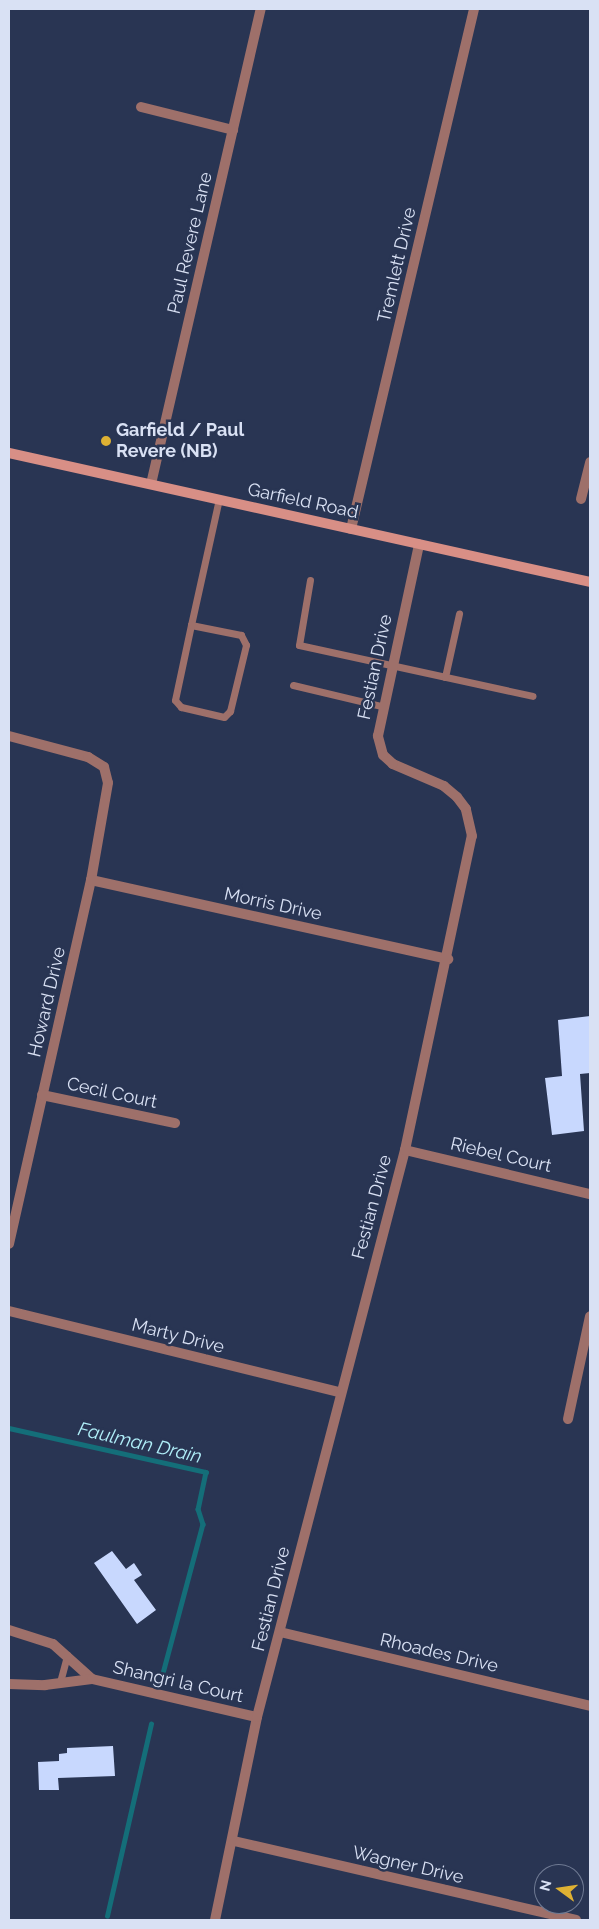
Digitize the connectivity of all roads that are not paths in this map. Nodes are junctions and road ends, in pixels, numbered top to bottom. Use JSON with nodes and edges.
{"nodes":[{"id":1,"x":261,"y":9,"type":"edge"},
{"id":2,"x":474,"y":9,"type":"edge"},
{"id":3,"x":141,"y":107,"type":"dead end"},
{"id":4,"x":233,"y":130,"type":"junction"},
{"id":5,"x":9,"y":453,"type":"edge"},
{"id":6,"x":590,"y":462,"type":"edge"},
{"id":7,"x":151,"y":484,"type":"junction"},
{"id":8,"x":219,"y":499,"type":"junction"},
{"id":9,"x":581,"y":499,"type":"dead end"},
{"id":10,"x":351,"y":529,"type":"junction"},
{"id":11,"x":419,"y":544,"type":"junction"},
{"id":12,"x":310,"y":580,"type":"dead end"},
{"id":13,"x":590,"y":582,"type":"edge"},
{"id":14,"x":459,"y":614,"type":"dead end"},
{"id":15,"x":191,"y":625,"type":"junction"},
{"id":16,"x":390,"y":666,"type":"junction"},
{"id":17,"x":445,"y":677,"type":"junction"},
{"id":18,"x":292,"y":685,"type":"dead end"},
{"id":19,"x":532,"y":696,"type":"dead end"},
{"id":20,"x":381,"y":706,"type":"junction"},
{"id":21,"x":9,"y":736,"type":"edge"},
{"id":22,"x":90,"y":880,"type":"junction"},
{"id":23,"x":448,"y":959,"type":"junction"},
{"id":24,"x":42,"y":1096,"type":"junction"},
{"id":25,"x":175,"y":1123,"type":"dead end"},
{"id":26,"x":405,"y":1150,"type":"junction"},
{"id":27,"x":590,"y":1194,"type":"edge"},
{"id":28,"x":9,"y":1244,"type":"edge"},
{"id":29,"x":9,"y":1311,"type":"edge"},
{"id":30,"x":590,"y":1316,"type":"edge"},
{"id":31,"x":339,"y":1392,"type":"junction"},
{"id":32,"x":568,"y":1419,"type":"dead end"},
{"id":33,"x":9,"y":1630,"type":"edge"},
{"id":34,"x":280,"y":1632,"type":"junction"},
{"id":35,"x":67,"y":1655,"type":"junction"},
{"id":36,"x":92,"y":1680,"type":"junction"},
{"id":37,"x":60,"y":1682,"type":"junction"},
{"id":38,"x":9,"y":1684,"type":"edge"},
{"id":39,"x":590,"y":1706,"type":"edge"},
{"id":40,"x":257,"y":1717,"type":"junction"},
{"id":41,"x":234,"y":1841,"type":"junction"},
{"id":42,"x":215,"y":1920,"type":"edge"},
{"id":43,"x":576,"y":1920,"type":"edge"}],
"edges":[{"from":1,"to":4,"type":"street","name":"Paul Revere Lane"},
{"from":2,"to":10,"type":"street","name":"Tremlett Drive"},
{"from":3,"to":4,"type":"street"},
{"from":4,"to":7,"type":"street","name":"Paul Revere Lane"},
{"from":5,"to":7,"type":"main road","name":"Garfield Road"},
{"from":6,"to":9,"type":"street"},
{"from":7,"to":8,"type":"main road","name":"Garfield Road"},
{"from":8,"to":10,"type":"main road","name":"Garfield Road"},
{"from":8,"to":15,"type":"lane"},
{"from":10,"to":11,"type":"main road","name":"Garfield Road"},
{"from":11,"to":13,"type":"main road","name":"Garfield Road"},
{"from":11,"to":16,"type":"street","name":"Festian Drive"},
{"from":12,"to":16,"type":"lane"},
{"from":14,"to":17,"type":"lane"},
{"from":15,"to":15,"type":"lane"},
{"from":16,"to":17,"type":"lane"},
{"from":16,"to":20,"type":"street","name":"Festian Drive"},
{"from":17,"to":19,"type":"lane"},
{"from":18,"to":20,"type":"lane"},
{"from":20,"to":23,"type":"street","name":"Festian Drive"},
{"from":21,"to":22,"type":"street","name":"Howard Drive"},
{"from":22,"to":23,"type":"street","name":"Morris Drive"},
{"from":22,"to":24,"type":"street","name":"Howard Drive"},
{"from":23,"to":26,"type":"street","name":"Festian Drive"},
{"from":24,"to":25,"type":"street","name":"Cecil Court"},
{"from":24,"to":28,"type":"street","name":"Howard Drive"},
{"from":26,"to":27,"type":"street","name":"Riebel Court"},
{"from":26,"to":31,"type":"street","name":"Festian Drive"},
{"from":29,"to":31,"type":"street","name":"Marty Drive"},
{"from":30,"to":32,"type":"street"},
{"from":31,"to":34,"type":"street","name":"Festian Drive"},
{"from":33,"to":35,"type":"street","name":"Shangri la Court"},
{"from":34,"to":39,"type":"street","name":"Rhoades Drive"},
{"from":34,"to":40,"type":"street","name":"Festian Drive"},
{"from":35,"to":36,"type":"street","name":"Shangri la Court"},
{"from":35,"to":37,"type":"lane"},
{"from":36,"to":37,"type":"street","name":"Shangri la Court"},
{"from":36,"to":40,"type":"street","name":"Shangri la Court"},
{"from":37,"to":38,"type":"street","name":"Shangri la Court"},
{"from":40,"to":41,"type":"street","name":"Festian Drive"},
{"from":41,"to":42,"type":"street","name":"Festian Drive"},
{"from":41,"to":43,"type":"street","name":"Wagner Drive"}]}
